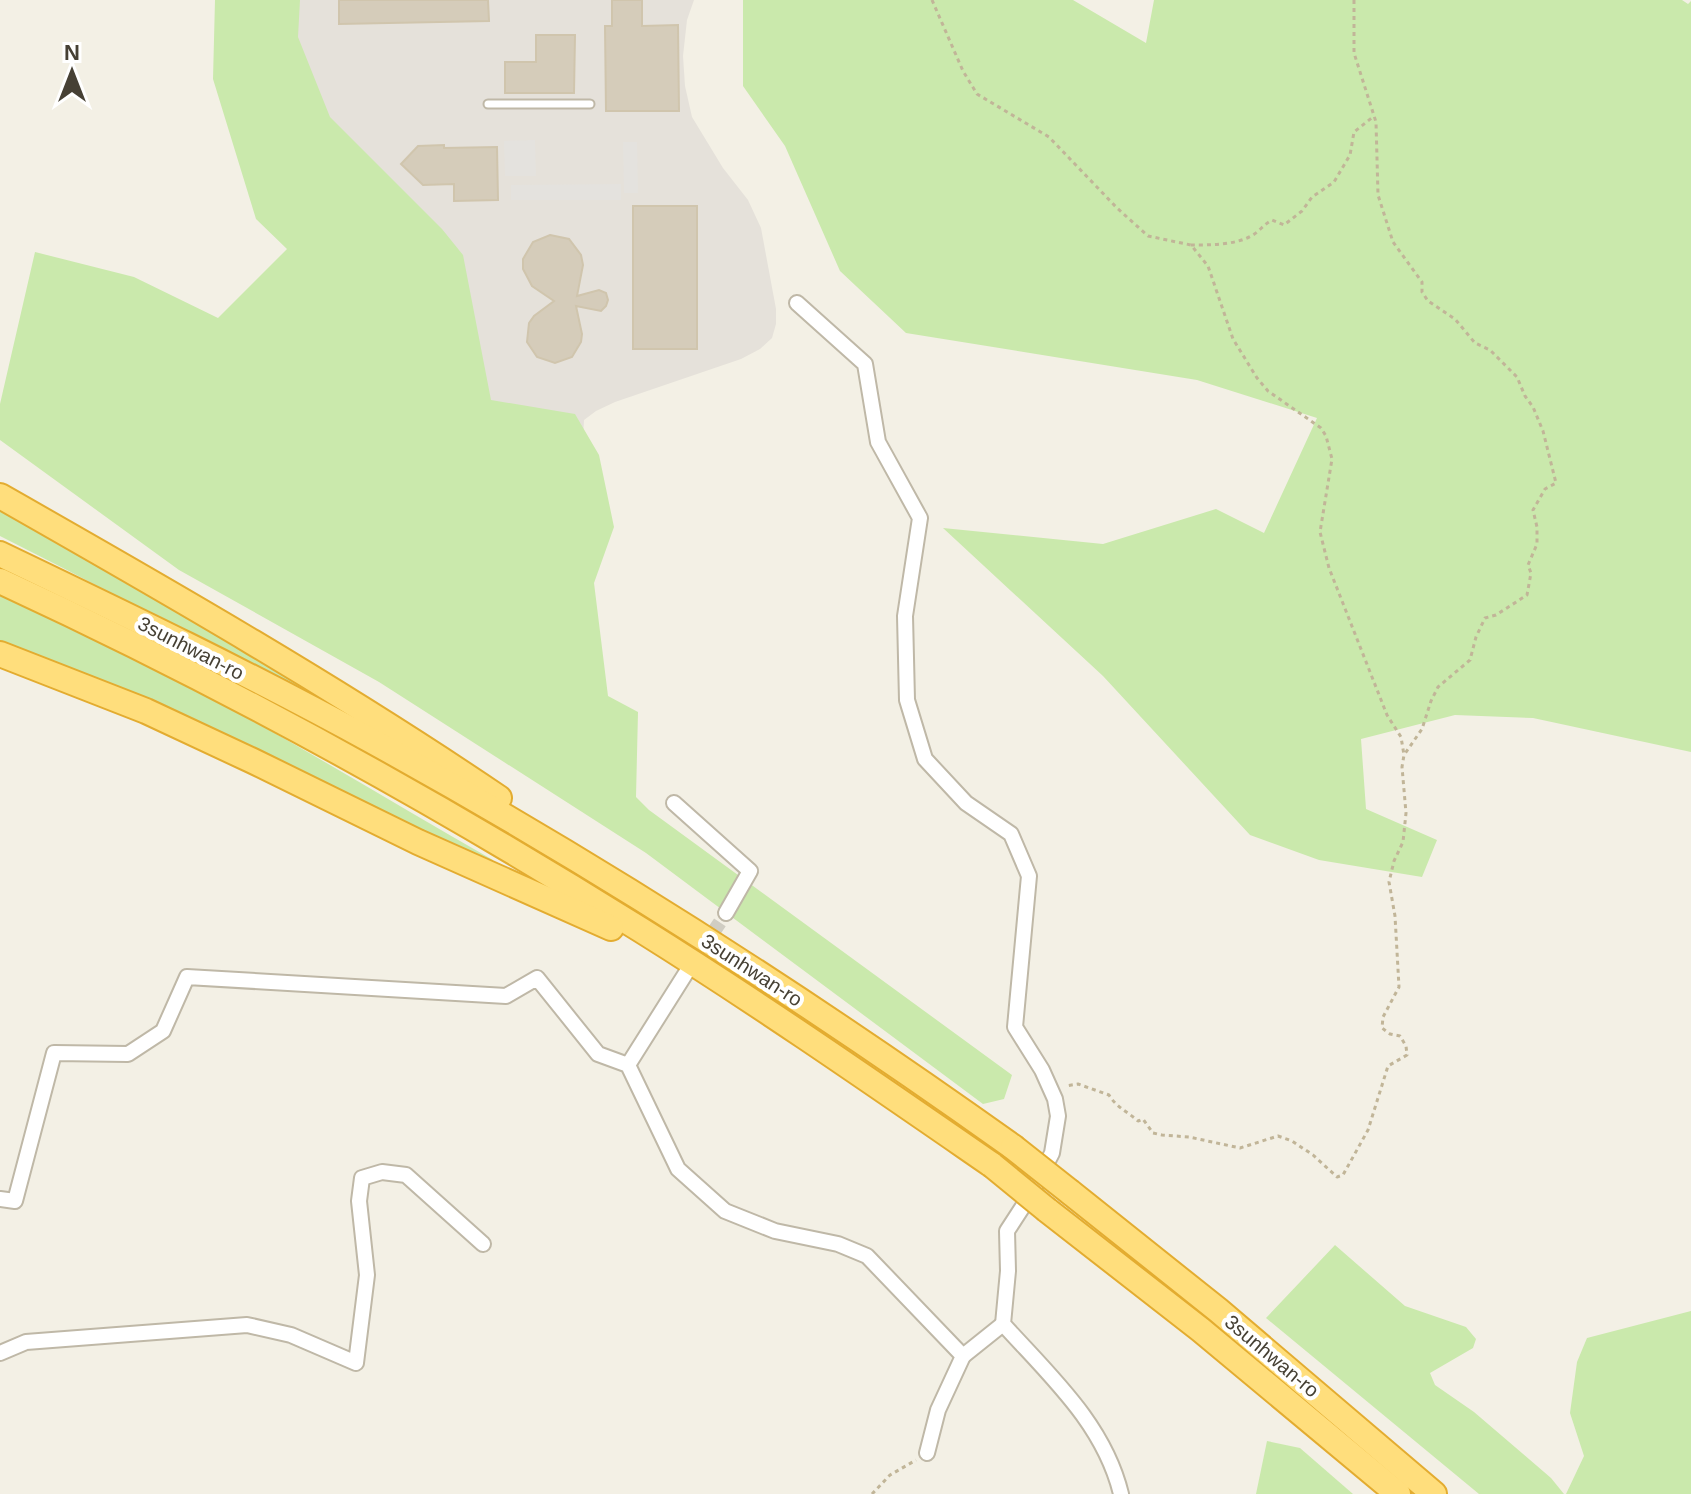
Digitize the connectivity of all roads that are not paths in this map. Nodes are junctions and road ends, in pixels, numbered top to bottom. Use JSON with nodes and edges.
{"nodes":[{"id":1,"x":488,"y":104,"type":"dead end"},
{"id":2,"x":590,"y":104,"type":"dead end"},
{"id":3,"x":797,"y":303,"type":"dead end"},
{"id":4,"x":0,"y":496,"type":"edge"},
{"id":5,"x":0,"y":554,"type":"edge"},
{"id":6,"x":0,"y":581,"type":"edge"},
{"id":7,"x":0,"y":654,"type":"edge"},
{"id":8,"x":674,"y":803,"type":"dead end"},
{"id":9,"x":726,"y":913,"type":"tunnel mouth"},
{"id":10,"x":694,"y":971,"type":"junction"},
{"id":11,"x":816,"y":1011,"type":"junction"},
{"id":12,"x":628,"y":1065,"type":"junction"},
{"id":13,"x":0,"y":1199,"type":"edge"},
{"id":14,"x":483,"y":1244,"type":"dead end"},
{"id":15,"x":1003,"y":1324,"type":"junction"},
{"id":16,"x":0,"y":1353,"type":"edge"},
{"id":17,"x":963,"y":1356,"type":"junction"},
{"id":18,"x":927,"y":1453,"type":"road end"},
{"id":19,"x":1121,"y":1494,"type":"edge"},
{"id":20,"x":1398,"y":1494,"type":"edge"},
{"id":21,"x":1434,"y":1494,"type":"edge"}],
"edges":[{"from":1,"to":2,"type":"lane"},
{"from":3,"to":15,"type":"street"},
{"from":4,"to":11,"type":"highway"},
{"from":5,"to":11,"type":"highway","name":"3sunhwan-ro"},
{"from":6,"to":10,"type":"highway","name":"3sunhwan-ro"},
{"from":7,"to":10,"type":"highway"},
{"from":8,"to":9,"type":"street"},
{"from":10,"to":12,"type":"street"},
{"from":10,"to":20,"type":"highway","name":"3sunhwan-ro","bridge":true},
{"from":11,"to":21,"type":"highway","name":"3sunhwan-ro","bridge":true},
{"from":12,"to":13,"type":"street"},
{"from":12,"to":17,"type":"street"},
{"from":14,"to":16,"type":"street"},
{"from":15,"to":17,"type":"street"},
{"from":15,"to":19,"type":"street"},
{"from":17,"to":18,"type":"street"}]}
